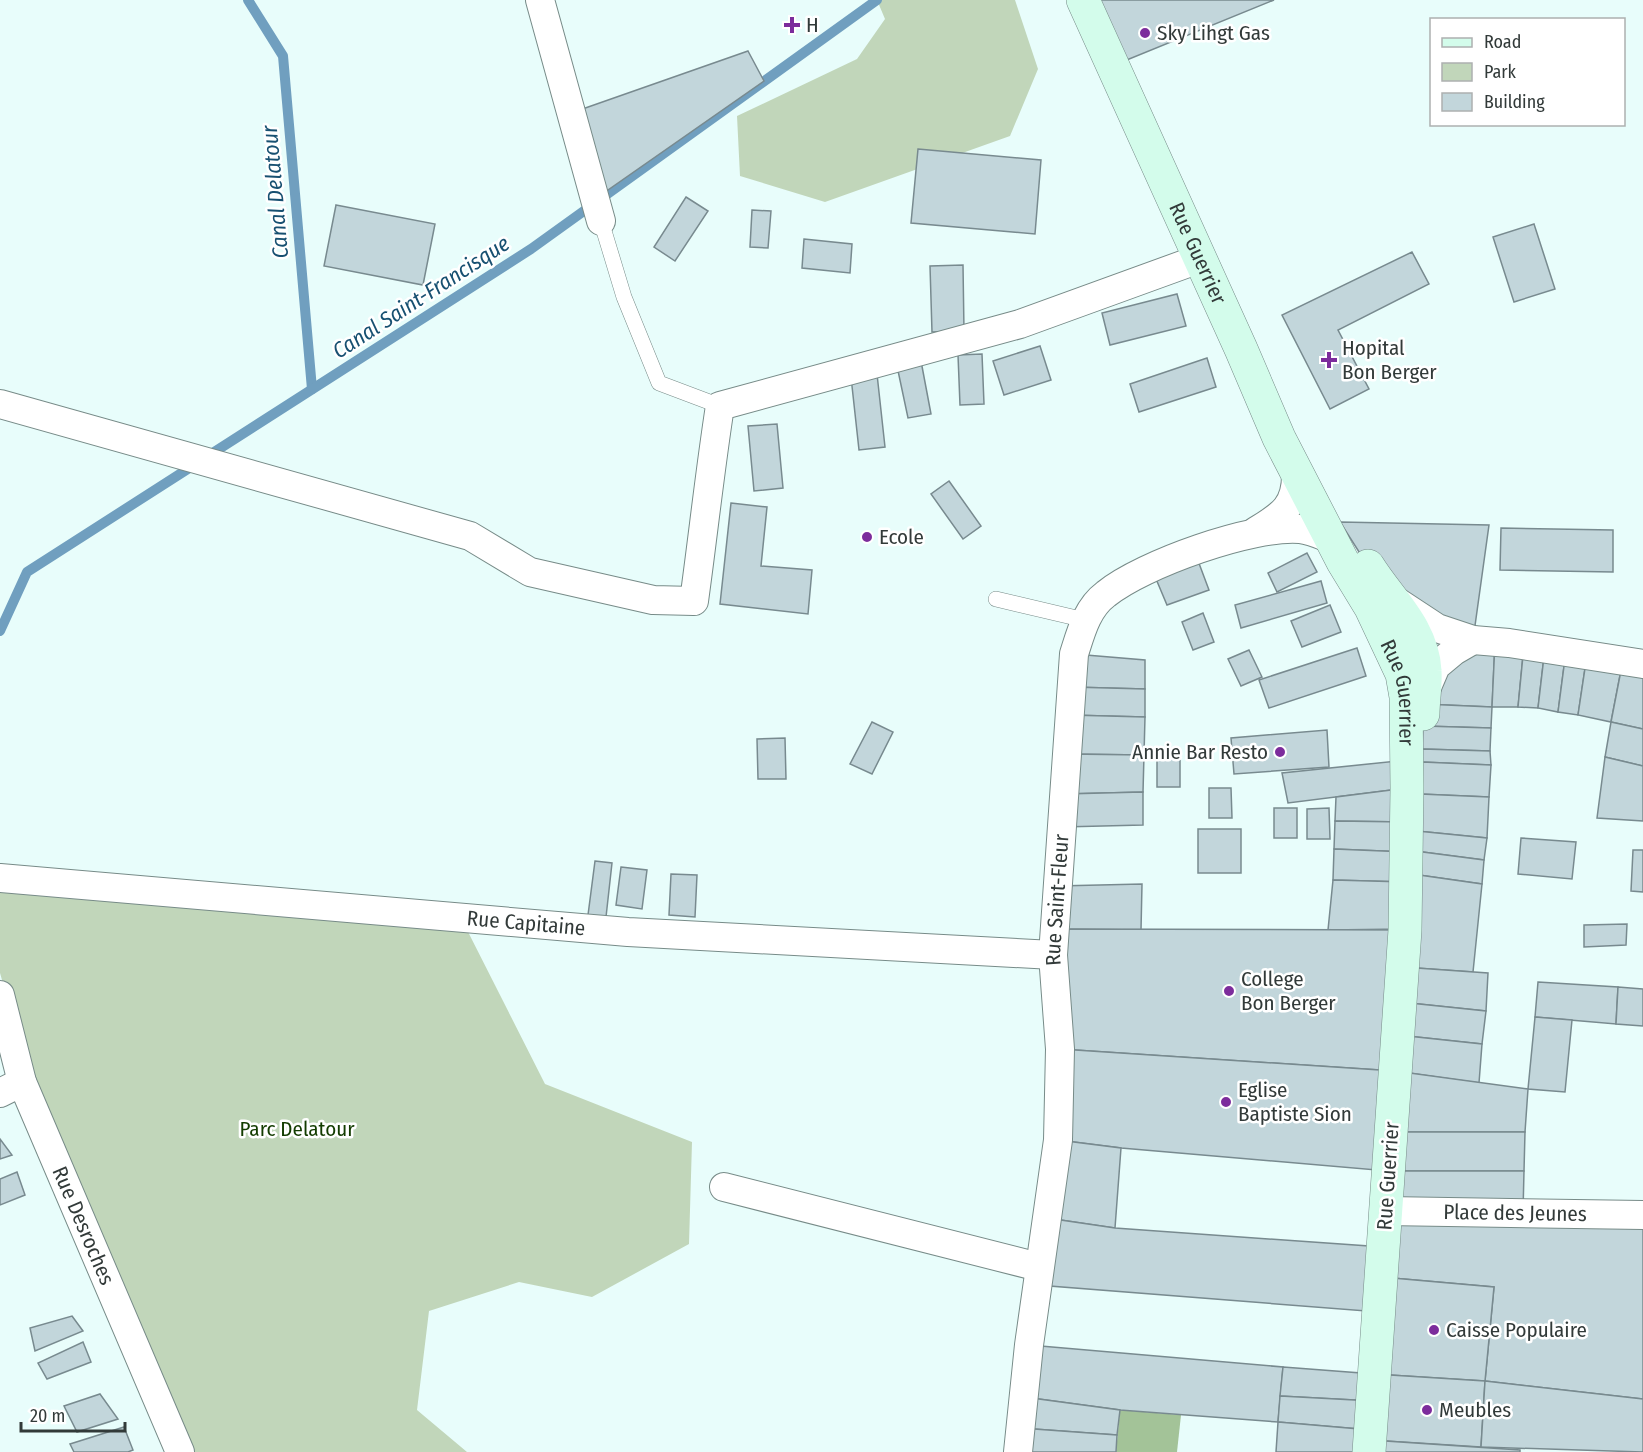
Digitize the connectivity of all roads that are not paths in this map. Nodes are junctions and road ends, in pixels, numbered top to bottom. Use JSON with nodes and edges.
{"nodes":[{"id":1,"x":540,"y":0,"type":"edge"},
{"id":2,"x":1083,"y":0,"type":"edge"},
{"id":3,"x":601,"y":221,"type":"joint"},
{"id":4,"x":1199,"y":259,"type":"junction"},
{"id":5,"x":1241,"y":349,"type":"junction"},
{"id":6,"x":0,"y":404,"type":"edge"},
{"id":7,"x":720,"y":406,"type":"junction"},
{"id":8,"x":1296,"y":472,"type":"junction"},
{"id":9,"x":1249,"y":536,"type":"junction"},
{"id":10,"x":1331,"y":539,"type":"junction"},
{"id":11,"x":1390,"y":597,"type":"junction"},
{"id":12,"x":996,"y":599,"type":"dead end"},
{"id":13,"x":1085,"y":620,"type":"junction"},
{"id":14,"x":1473,"y":640,"type":"junction"},
{"id":15,"x":1643,"y":664,"type":"edge"},
{"id":16,"x":1424,"y":694,"type":"junction"},
{"id":17,"x":0,"y":878,"type":"edge"},
{"id":18,"x":1405,"y":930,"type":"junction"},
{"id":19,"x":1053,"y":955,"type":"junction"},
{"id":20,"x":0,"y":995,"type":"edge"},
{"id":21,"x":11,"y":1088,"type":"edge"},
{"id":22,"x":724,"y":1187,"type":"dead end"},
{"id":23,"x":1386,"y":1211,"type":"junction"},
{"id":24,"x":1643,"y":1215,"type":"edge"},
{"id":25,"x":1039,"y":1267,"type":"junction"},
{"id":26,"x":180,"y":1452,"type":"edge"},
{"id":27,"x":1018,"y":1452,"type":"edge"},
{"id":28,"x":1369,"y":1452,"type":"edge"}],
"edges":[{"from":1,"to":3,"type":"street"},
{"from":2,"to":4,"type":"main road","name":"Rue Guerrier"},
{"from":3,"to":7,"type":"lane"},
{"from":4,"to":5,"type":"main road","name":"Rue Guerrier"},
{"from":4,"to":7,"type":"street"},
{"from":5,"to":8,"type":"main road","name":"Rue Guerrier"},
{"from":5,"to":11,"type":"main road"},
{"from":6,"to":7,"type":"street"},
{"from":8,"to":9,"type":"street"},
{"from":8,"to":10,"type":"main road","name":"Rue Guerrier"},
{"from":9,"to":10,"type":"street","name":"Rue Saint-Fleur"},
{"from":9,"to":13,"type":"street","name":"Rue Saint-Fleur"},
{"from":10,"to":18,"type":"main road","name":"Rue Guerrier"},
{"from":11,"to":14,"type":"street"},
{"from":11,"to":16,"type":"main road"},
{"from":12,"to":13,"type":"lane"},
{"from":13,"to":19,"type":"street","name":"Rue Saint-Fleur"},
{"from":14,"to":15,"type":"street"},
{"from":14,"to":16,"type":"street"},
{"from":16,"to":18,"type":"main road"},
{"from":17,"to":19,"type":"street","name":"Rue Capitaine"},
{"from":18,"to":23,"type":"main road","name":"Rue Guerrier"},
{"from":19,"to":25,"type":"street","name":"Rue Saint-Fleur"},
{"from":20,"to":21,"type":"street","name":"Rue Desroches"},
{"from":21,"to":26,"type":"street","name":"Rue Desroches"},
{"from":22,"to":25,"type":"street"},
{"from":23,"to":24,"type":"street","name":"Place des Jeunes"},
{"from":23,"to":28,"type":"main road","name":"Rue Guerrier"},
{"from":25,"to":27,"type":"street","name":"Rue Saint-Fleur"}]}
